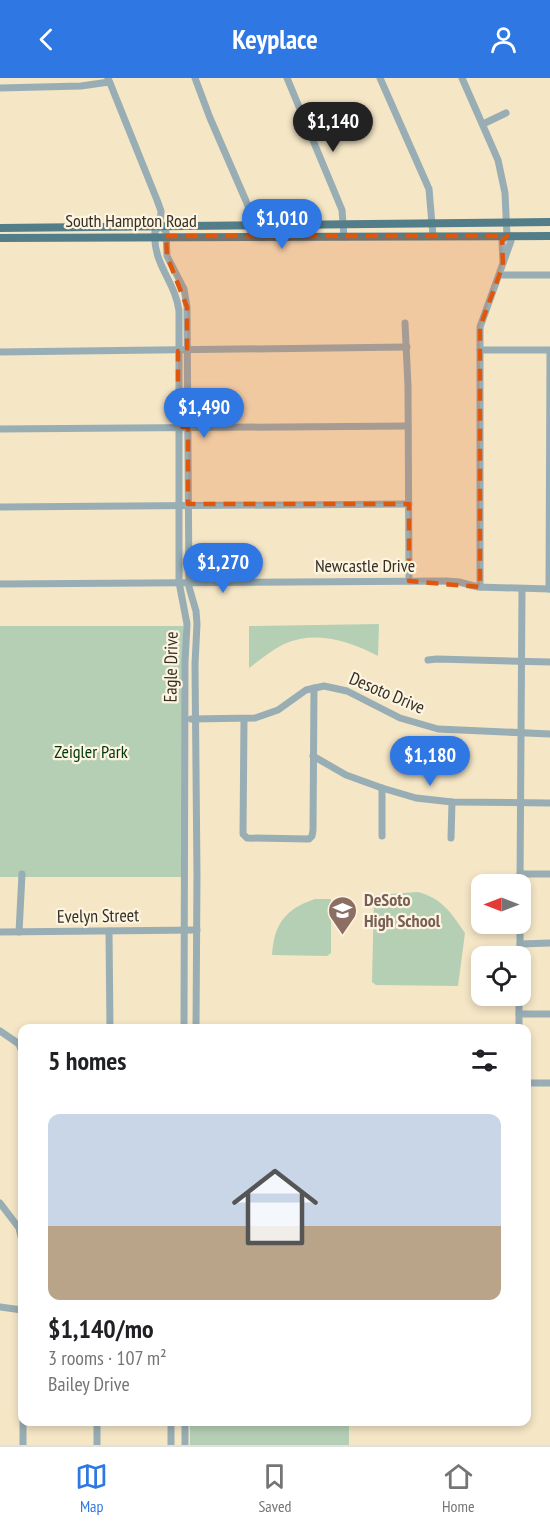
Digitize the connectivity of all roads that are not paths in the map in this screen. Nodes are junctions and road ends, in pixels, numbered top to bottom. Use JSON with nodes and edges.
{"nodes":[{"id":1,"x":195,"y":78,"type":"edge"},
{"id":2,"x":287,"y":78,"type":"edge"},
{"id":3,"x":381,"y":78,"type":"edge"},
{"id":4,"x":462,"y":78,"type":"edge"},
{"id":5,"x":109,"y":80,"type":"edge"},
{"id":6,"x":0,"y":88,"type":"edge"},
{"id":7,"x":506,"y":113,"type":"dead end"},
{"id":8,"x":483,"y":124,"type":"junction"},
{"id":9,"x":507,"y":222,"type":"junction"},
{"id":10,"x":550,"y":222,"type":"edge"},
{"id":11,"x":343,"y":223,"type":"junction"},
{"id":12,"x":433,"y":223,"type":"junction"},
{"id":13,"x":250,"y":224,"type":"junction"},
{"id":14,"x":160,"y":226,"type":"junction"},
{"id":15,"x":45,"y":227,"type":"junction"},
{"id":16,"x":0,"y":228,"type":"edge"},
{"id":17,"x":154,"y":236,"type":"junction"},
{"id":18,"x":166,"y":236,"type":"junction"},
{"id":19,"x":433,"y":236,"type":"junction"},
{"id":20,"x":507,"y":236,"type":"junction"},
{"id":21,"x":550,"y":236,"type":"edge"},
{"id":22,"x":251,"y":237,"type":"junction"},
{"id":23,"x":344,"y":237,"type":"junction"},
{"id":24,"x":0,"y":238,"type":"edge"},
{"id":25,"x":46,"y":238,"type":"junction"},
{"id":26,"x":500,"y":275,"type":"junction"},
{"id":27,"x":550,"y":275,"type":"edge"},
{"id":28,"x":405,"y":323,"type":"dead end"},
{"id":29,"x":407,"y":348,"type":"junction"},
{"id":30,"x":480,"y":350,"type":"junction"},
{"id":31,"x":178,"y":351,"type":"junction"},
{"id":32,"x":187,"y":351,"type":"junction"},
{"id":33,"x":550,"y":351,"type":"edge"},
{"id":34,"x":0,"y":352,"type":"edge"},
{"id":35,"x":408,"y":426,"type":"junction"},
{"id":36,"x":178,"y":427,"type":"junction"},
{"id":37,"x":188,"y":427,"type":"junction"},
{"id":38,"x":0,"y":429,"type":"edge"},
{"id":39,"x":188,"y":504,"type":"junction"},
{"id":40,"x":409,"y":504,"type":"junction"},
{"id":41,"x":178,"y":505,"type":"junction"},
{"id":42,"x":0,"y":507,"type":"edge"},
{"id":43,"x":409,"y":581,"type":"junction"},
{"id":44,"x":179,"y":582,"type":"junction"},
{"id":45,"x":189,"y":582,"type":"junction"},
{"id":46,"x":0,"y":584,"type":"edge"},
{"id":47,"x":480,"y":587,"type":"junction"},
{"id":48,"x":550,"y":589,"type":"edge"},
{"id":49,"x":522,"y":590,"type":"junction"},
{"id":50,"x":188,"y":624,"type":"junction"},
{"id":51,"x":197,"y":624,"type":"junction"},
{"id":52,"x":428,"y":660,"type":"dead end"},
{"id":53,"x":522,"y":662,"type":"junction"},
{"id":54,"x":550,"y":662,"type":"edge"},
{"id":55,"x":314,"y":688,"type":"junction"},
{"id":56,"x":185,"y":719,"type":"junction"},
{"id":57,"x":195,"y":719,"type":"junction"},
{"id":58,"x":244,"y":719,"type":"junction"},
{"id":59,"x":521,"y":734,"type":"junction"},
{"id":60,"x":550,"y":734,"type":"edge"},
{"id":61,"x":185,"y":743,"type":"junction"},
{"id":62,"x":313,"y":756,"type":"junction"},
{"id":63,"x":382,"y":788,"type":"junction"},
{"id":64,"x":195,"y":796,"type":"junction"},
{"id":65,"x":452,"y":802,"type":"junction"},
{"id":66,"x":521,"y":803,"type":"junction"},
{"id":67,"x":550,"y":803,"type":"edge"},
{"id":68,"x":382,"y":836,"type":"dead end"},
{"id":69,"x":451,"y":838,"type":"dead end"},
{"id":70,"x":185,"y":871,"type":"junction"},
{"id":71,"x":197,"y":871,"type":"junction"},
{"id":72,"x":22,"y":874,"type":"dead end"},
{"id":73,"x":520,"y":874,"type":"edge"},
{"id":74,"x":531,"y":874,"type":"edge"},
{"id":75,"x":550,"y":874,"type":"edge"},
{"id":76,"x":185,"y":930,"type":"junction"},
{"id":77,"x":197,"y":930,"type":"junction"},
{"id":78,"x":109,"y":931,"type":"junction"},
{"id":79,"x":0,"y":932,"type":"edge"},
{"id":80,"x":19,"y":932,"type":"junction"},
{"id":81,"x":520,"y":934,"type":"edge"},
{"id":82,"x":550,"y":943,"type":"edge"},
{"id":83,"x":520,"y":944,"type":"joint"},
{"id":84,"x":519,"y":1006,"type":"edge"},
{"id":85,"x":519,"y":1014,"type":"junction"},
{"id":86,"x":550,"y":1014,"type":"edge"},
{"id":87,"x":110,"y":1024,"type":"edge"},
{"id":88,"x":184,"y":1024,"type":"edge"},
{"id":89,"x":196,"y":1024,"type":"edge"},
{"id":90,"x":519,"y":1024,"type":"edge"},
{"id":91,"x":0,"y":1031,"type":"edge"},
{"id":92,"x":18,"y":1043,"type":"edge"},
{"id":93,"x":531,"y":1083,"type":"edge"},
{"id":94,"x":550,"y":1083,"type":"edge"},
{"id":95,"x":0,"y":1203,"type":"edge"},
{"id":96,"x":18,"y":1227,"type":"edge"},
{"id":97,"x":0,"y":1307,"type":"edge"},
{"id":98,"x":18,"y":1309,"type":"edge"},
{"id":99,"x":23,"y":1426,"type":"edge"},
{"id":100,"x":97,"y":1426,"type":"edge"},
{"id":101,"x":171,"y":1426,"type":"edge"},
{"id":102,"x":185,"y":1426,"type":"edge"},
{"id":103,"x":23,"y":1445,"type":"edge"},
{"id":104,"x":97,"y":1445,"type":"edge"},
{"id":105,"x":171,"y":1445,"type":"edge"},
{"id":106,"x":185,"y":1445,"type":"edge"}],
"edges":[{"from":1,"to":13,"type":"street"},
{"from":2,"to":11,"type":"street"},
{"from":3,"to":12,"type":"street"},
{"from":4,"to":8,"type":"street"},
{"from":5,"to":6,"type":"street"},
{"from":5,"to":14,"type":"street"},
{"from":7,"to":8,"type":"street"},
{"from":8,"to":9,"type":"street"},
{"from":9,"to":10,"type":"main road","name":"South Hampton Road"},
{"from":9,"to":12,"type":"main road","name":"South Hampton Road"},
{"from":9,"to":20,"type":"street"},
{"from":11,"to":12,"type":"main road","name":"South Hampton Road"},
{"from":11,"to":13,"type":"main road","name":"South Hampton Road"},
{"from":11,"to":23,"type":"street"},
{"from":12,"to":19,"type":"street"},
{"from":13,"to":14,"type":"main road","name":"South Hampton Road"},
{"from":13,"to":22,"type":"street"},
{"from":14,"to":15,"type":"main road","name":"South Hampton Road"},
{"from":14,"to":17,"type":"street"},
{"from":14,"to":18,"type":"street","name":"Eagle Drive"},
{"from":15,"to":16,"type":"main road","name":"South Hampton Road"},
{"from":15,"to":25,"type":"main road"},
{"from":17,"to":18,"type":"main road","name":"South Hampton Road"},
{"from":17,"to":25,"type":"main road","name":"South Hampton Road"},
{"from":17,"to":31,"type":"street","name":"Eagle Drive"},
{"from":18,"to":22,"type":"main road","name":"South Hampton Road"},
{"from":18,"to":32,"type":"street","name":"Eagle Drive"},
{"from":19,"to":20,"type":"main road","name":"South Hampton Road"},
{"from":19,"to":23,"type":"main road","name":"South Hampton Road"},
{"from":20,"to":21,"type":"main road","name":"South Hampton Road"},
{"from":20,"to":26,"type":"street"},
{"from":22,"to":23,"type":"main road","name":"South Hampton Road"},
{"from":24,"to":25,"type":"main road","name":"South Hampton Road"},
{"from":26,"to":27,"type":"street"},
{"from":26,"to":30,"type":"street"},
{"from":28,"to":29,"type":"street"},
{"from":29,"to":32,"type":"street"},
{"from":29,"to":35,"type":"street"},
{"from":30,"to":33,"type":"street"},
{"from":30,"to":47,"type":"street"},
{"from":31,"to":32,"type":"street"},
{"from":31,"to":34,"type":"street"},
{"from":31,"to":36,"type":"street","name":"Eagle Drive"},
{"from":32,"to":37,"type":"street","name":"Eagle Drive"},
{"from":33,"to":48,"type":"street"},
{"from":35,"to":37,"type":"street"},
{"from":35,"to":40,"type":"street"},
{"from":36,"to":37,"type":"street"},
{"from":36,"to":38,"type":"street"},
{"from":36,"to":41,"type":"street","name":"Eagle Drive"},
{"from":37,"to":39,"type":"street","name":"Eagle Drive"},
{"from":39,"to":40,"type":"street"},
{"from":39,"to":41,"type":"street"},
{"from":39,"to":45,"type":"street","name":"Eagle Drive"},
{"from":40,"to":43,"type":"street"},
{"from":41,"to":42,"type":"street"},
{"from":41,"to":44,"type":"street","name":"Eagle Drive"},
{"from":43,"to":45,"type":"street","name":"Newcastle Drive"},
{"from":43,"to":47,"type":"street","name":"Newcastle Drive"},
{"from":44,"to":45,"type":"street","name":"Newcastle Drive"},
{"from":44,"to":46,"type":"street","name":"Newcastle Drive"},
{"from":44,"to":50,"type":"street","name":"Eagle Drive"},
{"from":45,"to":51,"type":"street","name":"Eagle Drive"},
{"from":47,"to":49,"type":"street","name":"Newcastle Drive"},
{"from":48,"to":49,"type":"street","name":"Newcastle Drive"},
{"from":49,"to":53,"type":"street"},
{"from":50,"to":51,"type":"street"},
{"from":50,"to":56,"type":"street","name":"Eagle Drive"},
{"from":51,"to":57,"type":"street","name":"Eagle Drive"},
{"from":52,"to":53,"type":"street"},
{"from":53,"to":54,"type":"street"},
{"from":53,"to":59,"type":"street"},
{"from":55,"to":58,"type":"street"},
{"from":55,"to":59,"type":"street","name":"Desoto Drive"},
{"from":55,"to":62,"type":"street"},
{"from":56,"to":57,"type":"street"},
{"from":56,"to":61,"type":"street","name":"Eagle Drive"},
{"from":57,"to":58,"type":"street"},
{"from":57,"to":64,"type":"street","name":"Eagle Drive"},
{"from":58,"to":62,"type":"street"},
{"from":59,"to":60,"type":"street","name":"Desoto Drive"},
{"from":59,"to":66,"type":"street"},
{"from":61,"to":64,"type":"street"},
{"from":61,"to":70,"type":"street","name":"Eagle Drive"},
{"from":62,"to":63,"type":"street"},
{"from":63,"to":65,"type":"street"},
{"from":63,"to":68,"type":"street"},
{"from":64,"to":71,"type":"street","name":"Eagle Drive"},
{"from":65,"to":66,"type":"street"},
{"from":65,"to":69,"type":"street"},
{"from":66,"to":67,"type":"street"},
{"from":66,"to":73,"type":"street"},
{"from":70,"to":71,"type":"street"},
{"from":70,"to":76,"type":"street","name":"Eagle Drive"},
{"from":71,"to":77,"type":"street","name":"Eagle Drive"},
{"from":72,"to":80,"type":"street"},
{"from":74,"to":75,"type":"street"},
{"from":76,"to":77,"type":"street","name":"Evelyn Street"},
{"from":76,"to":78,"type":"street","name":"Evelyn Street"},
{"from":76,"to":88,"type":"street","name":"Eagle Drive"},
{"from":77,"to":89,"type":"street","name":"Eagle Drive"},
{"from":78,"to":80,"type":"street","name":"Evelyn Street"},
{"from":78,"to":87,"type":"street"},
{"from":79,"to":80,"type":"street","name":"Evelyn Street"},
{"from":81,"to":83,"type":"street"},
{"from":82,"to":83,"type":"street"},
{"from":84,"to":85,"type":"street"},
{"from":85,"to":86,"type":"street"},
{"from":85,"to":90,"type":"street"},
{"from":91,"to":92,"type":"street"},
{"from":93,"to":94,"type":"street"},
{"from":95,"to":96,"type":"street"},
{"from":97,"to":98,"type":"street"},
{"from":99,"to":103,"type":"street"},
{"from":100,"to":104,"type":"street"},
{"from":101,"to":105,"type":"street"},
{"from":102,"to":106,"type":"street"}]}
